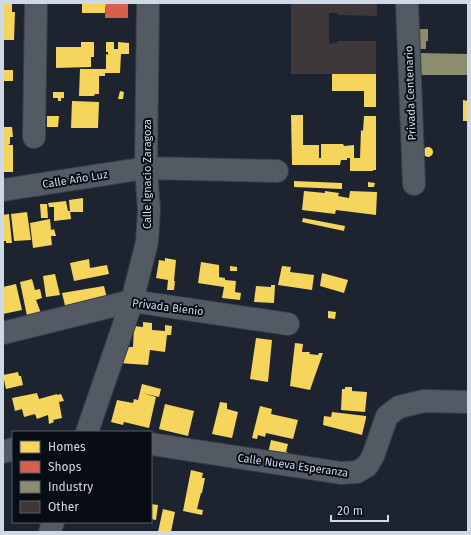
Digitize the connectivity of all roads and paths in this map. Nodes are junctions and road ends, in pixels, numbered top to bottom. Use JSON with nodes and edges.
{"nodes":[{"id":1,"x":36,"y":3,"type":"edge"},
{"id":2,"x":148,"y":3,"type":"edge"},
{"id":3,"x":407,"y":3,"type":"edge"},
{"id":4,"x":34,"y":137,"type":"dead end"},
{"id":5,"x":146,"y":168,"type":"junction"},
{"id":6,"x":277,"y":171,"type":"dead end"},
{"id":7,"x":414,"y":184,"type":"dead end"},
{"id":8,"x":3,"y":190,"type":"edge"},
{"id":9,"x":132,"y":301,"type":"junction"},
{"id":10,"x":288,"y":324,"type":"dead end"},
{"id":11,"x":3,"y":333,"type":"edge"},
{"id":12,"x":468,"y":402,"type":"edge"},
{"id":13,"x":87,"y":431,"type":"edge"},
{"id":14,"x":152,"y":444,"type":"edge"}],
"edges":[{"from":1,"to":4,"type":"street"},
{"from":2,"to":5,"type":"street","name":"Calle Ignacio Zaragoza"},
{"from":3,"to":7,"type":"street","name":"Privada Centenario"},
{"from":5,"to":6,"type":"street","name":"Calle Año Luz"},
{"from":5,"to":8,"type":"street","name":"Calle Año Luz"},
{"from":5,"to":9,"type":"street","name":"Calle Ignacio Zaragoza"},
{"from":9,"to":10,"type":"street","name":"Privada Bienio"},
{"from":9,"to":11,"type":"street","name":"Privada Bienio"},
{"from":9,"to":13,"type":"street","name":"Calle Ignacio Zaragoza"},
{"from":12,"to":14,"type":"street","name":"Calle Nueva Esperanza"}]}
